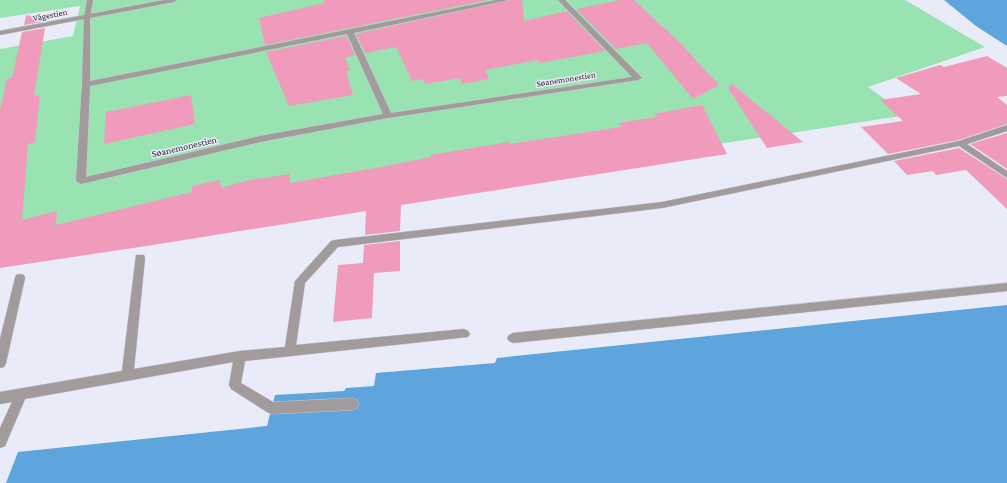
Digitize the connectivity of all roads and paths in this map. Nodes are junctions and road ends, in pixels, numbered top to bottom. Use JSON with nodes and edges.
{"nodes":[{"id":1,"x":90,"y":0,"type":"edge"},
{"id":2,"x":174,"y":0,"type":"edge"},
{"id":3,"x":506,"y":0,"type":"edge"},
{"id":4,"x":561,"y":0,"type":"edge"},
{"id":5,"x":87,"y":16,"type":"junction"},
{"id":6,"x":350,"y":32,"type":"junction"},
{"id":7,"x":0,"y":33,"type":"edge"},
{"id":8,"x":86,"y":84,"type":"junction"},
{"id":9,"x":388,"y":116,"type":"junction"},
{"id":10,"x":1007,"y":128,"type":"edge"},
{"id":11,"x":960,"y":143,"type":"junction"},
{"id":12,"x":1007,"y":175,"type":"edge"},
{"id":13,"x":140,"y":258,"type":"dead end"},
{"id":14,"x":20,"y":278,"type":"dead end"},
{"id":15,"x":1007,"y":287,"type":"edge"},
{"id":16,"x":464,"y":334,"type":"dead end"},
{"id":17,"x":513,"y":338,"type":"dead end"},
{"id":18,"x":290,"y":350,"type":"junction"},
{"id":19,"x":240,"y":356,"type":"junction"},
{"id":20,"x":0,"y":363,"type":"edge"},
{"id":21,"x":127,"y":376,"type":"junction"},
{"id":22,"x":21,"y":394,"type":"junction"},
{"id":23,"x":0,"y":398,"type":"edge"},
{"id":24,"x":353,"y":404,"type":"dead end"},
{"id":25,"x":0,"y":442,"type":"edge"}],
"edges":[{"from":1,"to":5,"type":"street","name":"Søanemonestien"},
{"from":2,"to":5,"type":"street","name":"Vågestien"},
{"from":3,"to":6,"type":"street"},
{"from":4,"to":9,"type":"street","name":"Søanemonestien"},
{"from":5,"to":7,"type":"street","name":"Vågestien"},
{"from":5,"to":8,"type":"street","name":"Søanemonestien"},
{"from":6,"to":8,"type":"street"},
{"from":6,"to":9,"type":"street"},
{"from":8,"to":9,"type":"street","name":"Søanemonestien"},
{"from":10,"to":11,"type":"street"},
{"from":11,"to":12,"type":"street"},
{"from":11,"to":18,"type":"street"},
{"from":13,"to":21,"type":"street"},
{"from":14,"to":20,"type":"street"},
{"from":15,"to":17,"type":"street"},
{"from":16,"to":18,"type":"street"},
{"from":18,"to":19,"type":"street"},
{"from":19,"to":21,"type":"street"},
{"from":19,"to":24,"type":"street"},
{"from":21,"to":22,"type":"street"},
{"from":22,"to":23,"type":"street"},
{"from":22,"to":25,"type":"street"}]}
